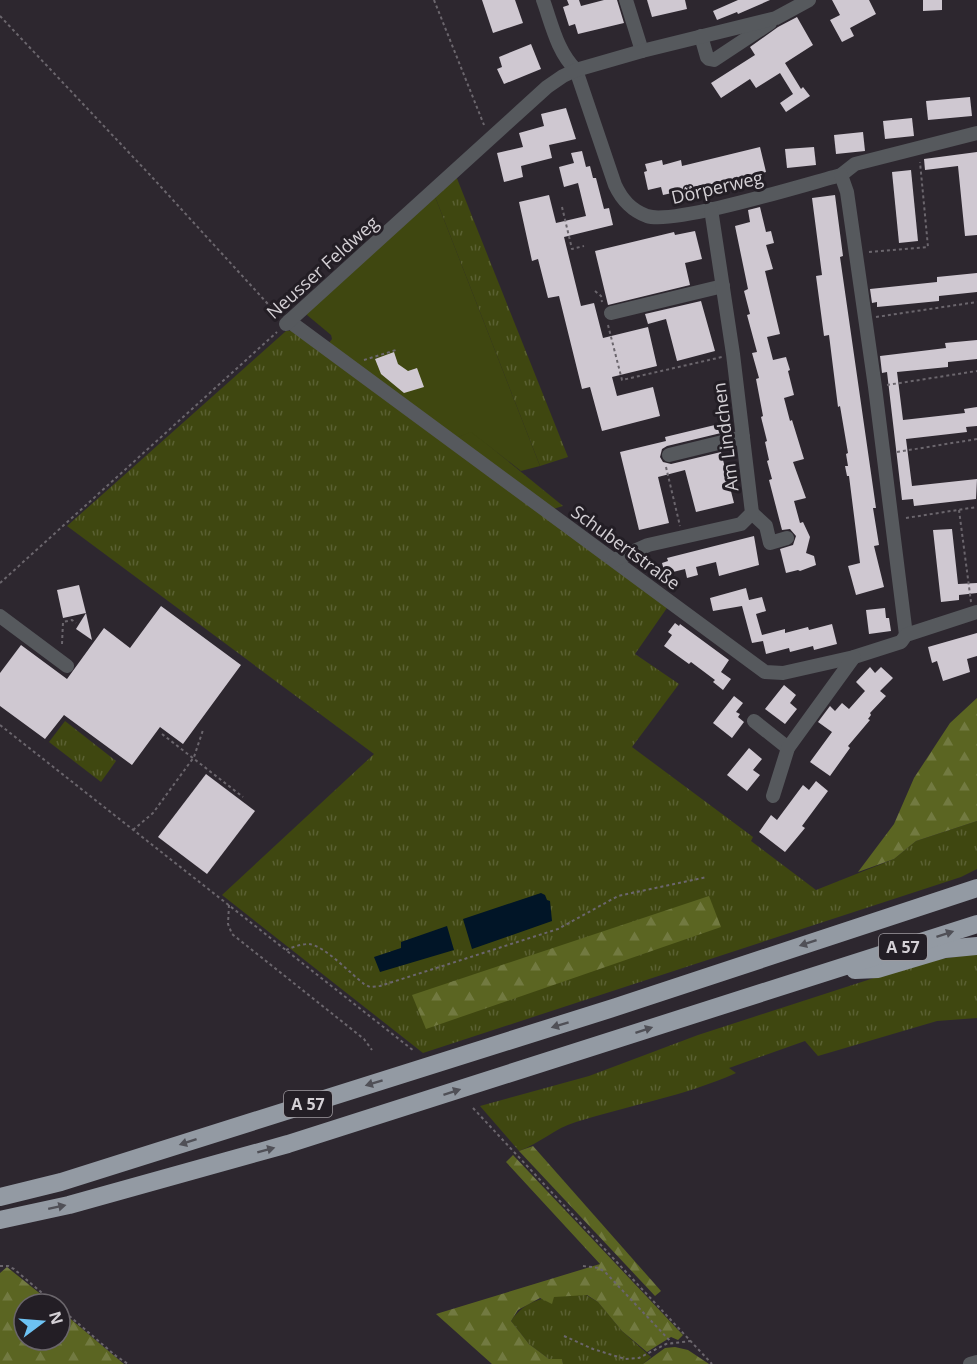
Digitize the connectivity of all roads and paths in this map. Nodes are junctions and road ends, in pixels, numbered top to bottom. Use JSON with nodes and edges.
{"nodes":[{"id":1,"x":434,"y":0,"type":"edge"},
{"id":2,"x":543,"y":0,"type":"edge"},
{"id":3,"x":626,"y":0,"type":"edge"},
{"id":4,"x":809,"y":0,"type":"edge"},
{"id":5,"x":794,"y":4,"type":"edge"},
{"id":6,"x":0,"y":16,"type":"edge"},
{"id":7,"x":777,"y":18,"type":"junction"},
{"id":8,"x":701,"y":36,"type":"junction"},
{"id":9,"x":642,"y":51,"type":"junction"},
{"id":10,"x":576,"y":70,"type":"junction"},
{"id":11,"x":977,"y":133,"type":"edge"},
{"id":12,"x":489,"y":139,"type":"junction"},
{"id":13,"x":918,"y":147,"type":"junction"},
{"id":14,"x":841,"y":175,"type":"junction"},
{"id":15,"x":562,"y":207,"type":"dead end"},
{"id":16,"x":711,"y":209,"type":"junction"},
{"id":17,"x":584,"y":246,"type":"dead end"},
{"id":18,"x":856,"y":254,"type":"junction"},
{"id":19,"x":723,"y":286,"type":"junction"},
{"id":20,"x":595,"y":291,"type":"dead end"},
{"id":21,"x":977,"y":302,"type":"edge"},
{"id":22,"x":607,"y":314,"type":"junction"},
{"id":23,"x":865,"y":319,"type":"junction"},
{"id":24,"x":287,"y":322,"type":"junction"},
{"id":25,"x":396,"y":350,"type":"dead end"},
{"id":26,"x":733,"y":354,"type":"junction"},
{"id":27,"x":352,"y":368,"type":"junction"},
{"id":28,"x":977,"y":370,"type":"edge"},
{"id":29,"x":875,"y":387,"type":"junction"},
{"id":30,"x":743,"y":437,"type":"junction"},
{"id":31,"x":977,"y":439,"type":"edge"},
{"id":32,"x":669,"y":454,"type":"joint"},
{"id":33,"x":882,"y":454,"type":"junction"},
{"id":34,"x":977,"y":507,"type":"edge"},
{"id":35,"x":958,"y":510,"type":"junction"},
{"id":36,"x":752,"y":513,"type":"junction"},
{"id":37,"x":891,"y":520,"type":"junction"},
{"id":38,"x":789,"y":534,"type":"dead end"},
{"id":39,"x":683,"y":537,"type":"junction"},
{"id":40,"x":614,"y":560,"type":"junction"},
{"id":41,"x":0,"y":583,"type":"edge"},
{"id":42,"x":975,"y":613,"type":"edge"},
{"id":43,"x":0,"y":616,"type":"edge"},
{"id":44,"x":76,"y":623,"type":"dead end"},
{"id":45,"x":906,"y":635,"type":"junction"},
{"id":46,"x":854,"y":657,"type":"junction"},
{"id":47,"x":63,"y":662,"type":"joint"},
{"id":48,"x":754,"y":721,"type":"dead end"},
{"id":49,"x":0,"y":725,"type":"edge"},
{"id":50,"x":203,"y":730,"type":"dead end"},
{"id":51,"x":162,"y":734,"type":"dead end"},
{"id":52,"x":788,"y":748,"type":"junction"},
{"id":53,"x":194,"y":757,"type":"junction"},
{"id":54,"x":773,"y":796,"type":"dead end"},
{"id":55,"x":243,"y":797,"type":"dead end"},
{"id":56,"x":133,"y":830,"type":"junction"},
{"id":57,"x":977,"y":876,"type":"edge"},
{"id":58,"x":707,"y":877,"type":"dead end"},
{"id":59,"x":977,"y":888,"type":"edge"},
{"id":60,"x":229,"y":905,"type":"junction"},
{"id":61,"x":977,"y":924,"type":"edge"},
{"id":62,"x":863,"y":925,"type":"junction"},
{"id":63,"x":977,"y":946,"type":"edge"},
{"id":64,"x":286,"y":950,"type":"junction"},
{"id":65,"x":829,"y":971,"type":"junction"},
{"id":66,"x":372,"y":1050,"type":"dead end"},
{"id":67,"x":414,"y":1051,"type":"dead end"},
{"id":68,"x":473,"y":1108,"type":"dead end"},
{"id":69,"x":0,"y":1197,"type":"edge"},
{"id":70,"x":0,"y":1220,"type":"edge"},
{"id":71,"x":0,"y":1266,"type":"edge"},
{"id":72,"x":583,"y":1266,"type":"dead end"},
{"id":73,"x":41,"y":1292,"type":"edge"},
{"id":74,"x":72,"y":1318,"type":"edge"},
{"id":75,"x":564,"y":1336,"type":"dead end"},
{"id":76,"x":691,"y":1341,"type":"junction"},
{"id":77,"x":672,"y":1343,"type":"junction"},
{"id":78,"x":977,"y":1362,"type":"edge"},
{"id":79,"x":128,"y":1364,"type":"edge"},
{"id":80,"x":712,"y":1364,"type":"edge"},
{"id":81,"x":970,"y":1364,"type":"edge"}],
"edges":[{"from":1,"to":12,"type":"path"},
{"from":2,"to":10,"type":"street","name":"Dörperweg"},
{"from":3,"to":9,"type":"street"},
{"from":4,"to":5,"type":"street","name":"Neusser Feldweg"},
{"from":5,"to":7,"type":"street","name":"Neusser Feldweg"},
{"from":6,"to":24,"type":"path"},
{"from":7,"to":8,"type":"street","name":"Neusser Feldweg"},
{"from":7,"to":8,"type":"street","name":"Neusser Feldweg"},
{"from":8,"to":9,"type":"street","name":"Neusser Feldweg"},
{"from":9,"to":10,"type":"street","name":"Neusser Feldweg"},
{"from":10,"to":12,"type":"street","name":"Neusser Feldweg"},
{"from":10,"to":16,"type":"street","name":"Dörperweg"},
{"from":11,"to":13,"type":"street","name":"Dörperweg"},
{"from":12,"to":24,"type":"street","name":"Neusser Feldweg"},
{"from":13,"to":14,"type":"street","name":"Dörperweg"},
{"from":13,"to":18,"type":"path"},
{"from":14,"to":16,"type":"street","name":"Dörperweg"},
{"from":14,"to":18,"type":"street"},
{"from":15,"to":17,"type":"path"},
{"from":16,"to":19,"type":"street","name":"Am Lindchen"},
{"from":18,"to":23,"type":"street"},
{"from":19,"to":22,"type":"street"},
{"from":19,"to":26,"type":"street","name":"Am Lindchen"},
{"from":20,"to":22,"type":"path"},
{"from":21,"to":23,"type":"path"},
{"from":22,"to":26,"type":"path"},
{"from":23,"to":29,"type":"street"},
{"from":24,"to":27,"type":"street","name":"Schubertstraße"},
{"from":24,"to":41,"type":"path","name":"Neusser Feldweg"},
{"from":25,"to":27,"type":"path"},
{"from":26,"to":30,"type":"street","name":"Am Lindchen"},
{"from":27,"to":40,"type":"street","name":"Schubertstraße"},
{"from":28,"to":29,"type":"path"},
{"from":29,"to":33,"type":"street"},
{"from":30,"to":32,"type":"street"},
{"from":30,"to":36,"type":"street","name":"Am Lindchen"},
{"from":31,"to":33,"type":"path"},
{"from":32,"to":39,"type":"path"},
{"from":33,"to":37,"type":"street"},
{"from":34,"to":35,"type":"path"},
{"from":35,"to":37,"type":"path"},
{"from":35,"to":42,"type":"path"},
{"from":36,"to":38,"type":"street"},
{"from":36,"to":39,"type":"street","name":"Am Lindchen"},
{"from":37,"to":45,"type":"street"},
{"from":39,"to":40,"type":"street","name":"Am Lindchen"},
{"from":40,"to":46,"type":"street","name":"Schubertstraße"},
{"from":42,"to":45,"type":"street","name":"Schubertstraße"},
{"from":43,"to":47,"type":"street"},
{"from":44,"to":47,"type":"path"},
{"from":45,"to":46,"type":"street","name":"Schubertstraße"},
{"from":46,"to":52,"type":"street"},
{"from":48,"to":52,"type":"street"},
{"from":49,"to":56,"type":"path"},
{"from":50,"to":53,"type":"path"},
{"from":51,"to":53,"type":"path"},
{"from":52,"to":54,"type":"street"},
{"from":53,"to":55,"type":"path"},
{"from":53,"to":56,"type":"path"},
{"from":56,"to":60,"type":"path"},
{"from":57,"to":62,"type":"highway"},
{"from":58,"to":64,"type":"path"},
{"from":59,"to":62,"type":"highway","number":"A 57"},
{"from":60,"to":64,"type":"path"},
{"from":60,"to":66,"type":"path"},
{"from":65,"to":61,"type":"highway","number":"A 57","one_way":true},
{"from":62,"to":69,"type":"highway","number":"A 57","one_way":true},
{"from":63,"to":65,"type":"highway"},
{"from":64,"to":67,"type":"path"},
{"from":70,"to":65,"type":"highway","number":"A 57","one_way":true},
{"from":68,"to":76,"type":"path"},
{"from":71,"to":73,"type":"path"},
{"from":72,"to":77,"type":"path"},
{"from":74,"to":79,"type":"path"},
{"from":75,"to":77,"type":"path"},
{"from":76,"to":77,"type":"path"},
{"from":76,"to":80,"type":"path"},
{"from":78,"to":81,"type":"street"}]}
